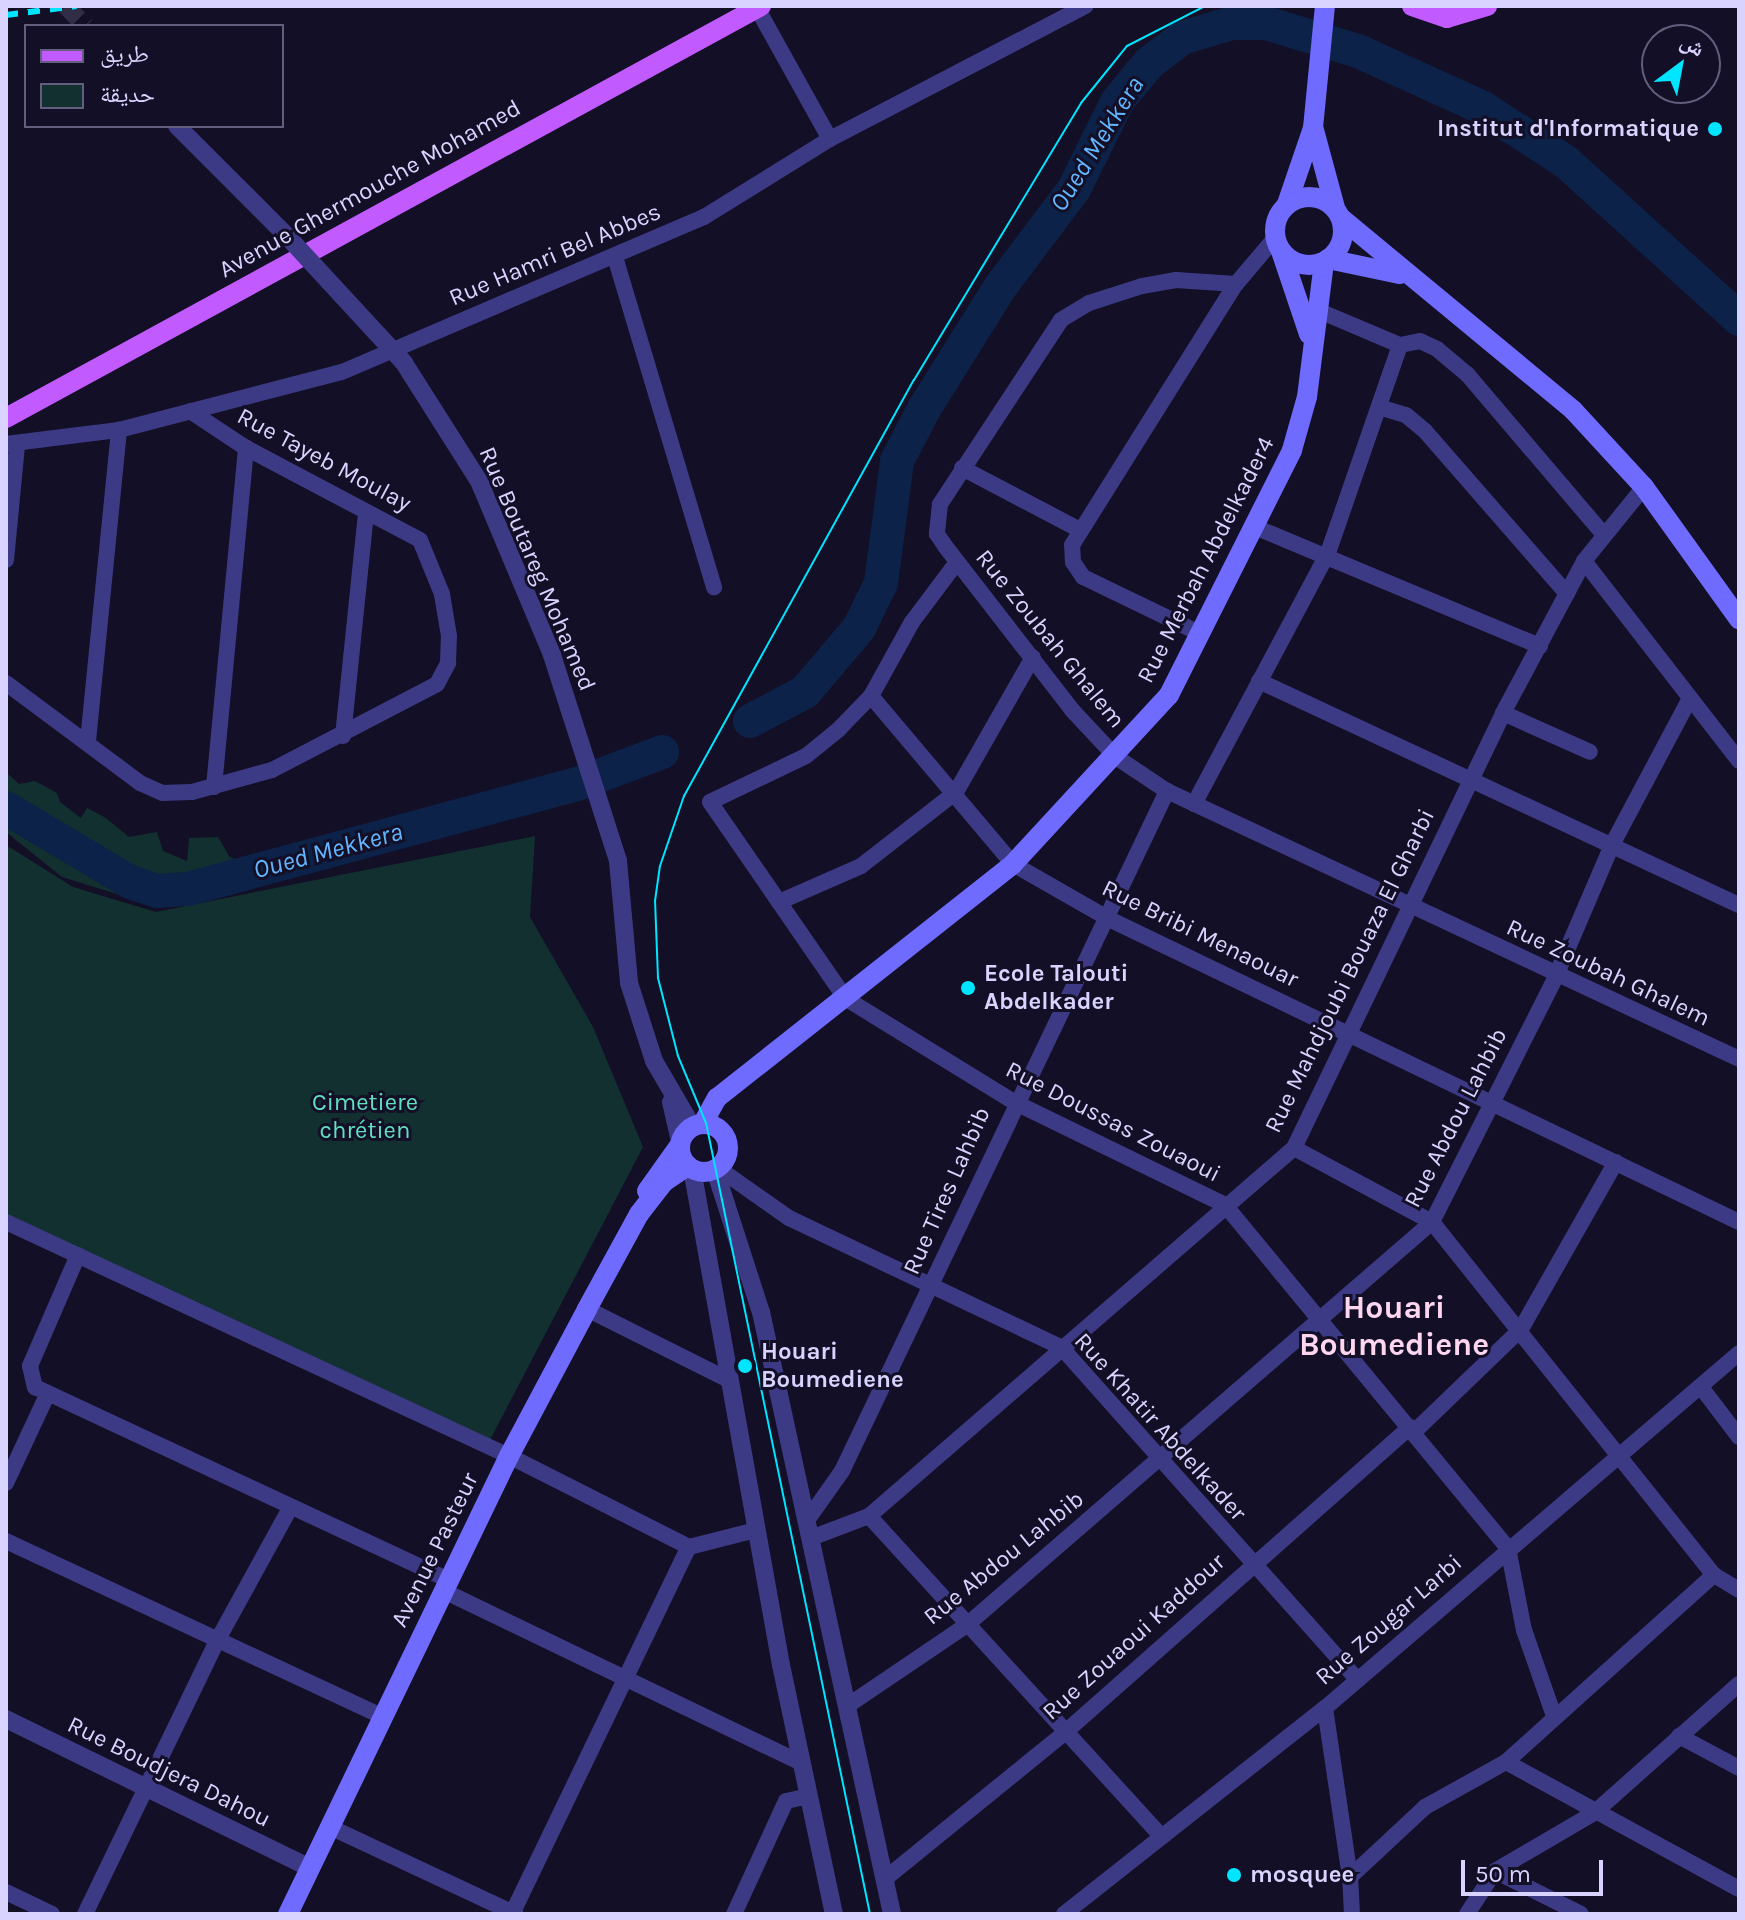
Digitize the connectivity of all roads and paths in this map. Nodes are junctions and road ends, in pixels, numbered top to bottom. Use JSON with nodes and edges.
{"nodes":[{"id":1,"x":1085,"y":6,"type":"edge"},
{"id":2,"x":1412,"y":6,"type":"edge"},
{"id":3,"x":1487,"y":6,"type":"edge"},
{"id":4,"x":759,"y":7,"type":"edge"},
{"id":5,"x":1324,"y":8,"type":"edge"},
{"id":6,"x":179,"y":128,"type":"edge"},
{"id":7,"x":1313,"y":128,"type":"junction"},
{"id":8,"x":830,"y":139,"type":"junction"},
{"id":9,"x":1287,"y":204,"type":"junction"},
{"id":10,"x":1338,"y":213,"type":"junction"},
{"id":11,"x":1278,"y":244,"type":"junction"},
{"id":12,"x":615,"y":257,"type":"junction"},
{"id":13,"x":1326,"y":261,"type":"junction"},
{"id":14,"x":1406,"y":276,"type":"junction"},
{"id":15,"x":1236,"y":284,"type":"junction"},
{"id":16,"x":1317,"y":310,"type":"junction"},
{"id":17,"x":1400,"y":345,"type":"junction"},
{"id":18,"x":1311,"y":346,"type":"junction"},
{"id":19,"x":1379,"y":407,"type":"junction"},
{"id":20,"x":190,"y":411,"type":"junction"},
{"id":21,"x":6,"y":418,"type":"edge"},
{"id":22,"x":119,"y":430,"type":"junction"},
{"id":23,"x":11,"y":445,"type":"edge"},
{"id":24,"x":246,"y":448,"type":"junction"},
{"id":25,"x":962,"y":468,"type":"junction"},
{"id":26,"x":1644,"y":487,"type":"junction"},
{"id":27,"x":366,"y":512,"type":"junction"},
{"id":28,"x":1255,"y":527,"type":"junction"},
{"id":29,"x":1080,"y":530,"type":"junction"},
{"id":30,"x":1603,"y":534,"type":"junction"},
{"id":31,"x":1328,"y":553,"type":"junction"},
{"id":32,"x":6,"y":560,"type":"edge"},
{"id":33,"x":1584,"y":561,"type":"junction"},
{"id":34,"x":957,"y":562,"type":"junction"},
{"id":35,"x":714,"y":587,"type":"dead end"},
{"id":36,"x":1567,"y":594,"type":"junction"},
{"id":37,"x":1739,"y":619,"type":"edge"},
{"id":38,"x":1199,"y":633,"type":"junction"},
{"id":39,"x":1540,"y":646,"type":"junction"},
{"id":40,"x":1033,"y":657,"type":"junction"},
{"id":41,"x":1259,"y":681,"type":"junction"},
{"id":42,"x":6,"y":683,"type":"edge"},
{"id":43,"x":871,"y":696,"type":"junction"},
{"id":44,"x":1688,"y":702,"type":"junction"},
{"id":45,"x":1503,"y":713,"type":"junction"},
{"id":46,"x":343,"y":736,"type":"junction"},
{"id":47,"x":88,"y":741,"type":"junction"},
{"id":48,"x":1590,"y":752,"type":"dead end"},
{"id":49,"x":1116,"y":757,"type":"junction"},
{"id":50,"x":1739,"y":761,"type":"edge"},
{"id":51,"x":1470,"y":780,"type":"junction"},
{"id":52,"x":214,"y":787,"type":"junction"},
{"id":53,"x":1167,"y":791,"type":"junction"},
{"id":54,"x":956,"y":792,"type":"junction"},
{"id":55,"x":1194,"y":804,"type":"junction"},
{"id":56,"x":1613,"y":843,"type":"junction"},
{"id":57,"x":1013,"y":864,"type":"junction"},
{"id":58,"x":779,"y":902,"type":"junction"},
{"id":59,"x":1739,"y":905,"type":"edge"},
{"id":60,"x":1411,"y":906,"type":"junction"},
{"id":61,"x":1109,"y":919,"type":"junction"},
{"id":62,"x":1555,"y":978,"type":"junction"},
{"id":63,"x":845,"y":998,"type":"junction"},
{"id":64,"x":1349,"y":1032,"type":"junction"},
{"id":65,"x":1739,"y":1059,"type":"edge"},
{"id":66,"x":1014,"y":1102,"type":"junction"},
{"id":67,"x":1491,"y":1105,"type":"junction"},
{"id":68,"x":695,"y":1133,"type":"junction"},
{"id":69,"x":1294,"y":1148,"type":"junction"},
{"id":70,"x":1616,"y":1162,"type":"junction"},
{"id":71,"x":690,"y":1168,"type":"junction"},
{"id":72,"x":716,"y":1169,"type":"junction"},
{"id":73,"x":1225,"y":1205,"type":"junction"},
{"id":74,"x":639,"y":1214,"type":"junction"},
{"id":75,"x":6,"y":1222,"type":"edge"},
{"id":76,"x":1432,"y":1222,"type":"junction"},
{"id":77,"x":1739,"y":1222,"type":"edge"},
{"id":78,"x":78,"y":1255,"type":"junction"},
{"id":79,"x":931,"y":1286,"type":"junction"},
{"id":80,"x":587,"y":1309,"type":"junction"},
{"id":81,"x":1321,"y":1319,"type":"junction"},
{"id":82,"x":1521,"y":1329,"type":"junction"},
{"id":83,"x":1061,"y":1347,"type":"junction"},
{"id":84,"x":1739,"y":1353,"type":"edge"},
{"id":85,"x":727,"y":1379,"type":"junction"},
{"id":86,"x":1701,"y":1387,"type":"junction"},
{"id":87,"x":41,"y":1391,"type":"junction"},
{"id":88,"x":1412,"y":1430,"type":"junction"},
{"id":89,"x":1739,"y":1437,"type":"edge"},
{"id":90,"x":1622,"y":1454,"type":"junction"},
{"id":91,"x":509,"y":1456,"type":"junction"},
{"id":92,"x":1162,"y":1459,"type":"junction"},
{"id":93,"x":6,"y":1483,"type":"edge"},
{"id":94,"x":290,"y":1508,"type":"junction"},
{"id":95,"x":869,"y":1516,"type":"junction"},
{"id":96,"x":808,"y":1519,"type":"junction"},
{"id":97,"x":756,"y":1530,"type":"junction"},
{"id":98,"x":811,"y":1538,"type":"junction"},
{"id":99,"x":6,"y":1541,"type":"edge"},
{"id":100,"x":689,"y":1547,"type":"junction"},
{"id":101,"x":1508,"y":1548,"type":"junction"},
{"id":102,"x":1250,"y":1565,"type":"junction"},
{"id":103,"x":1714,"y":1575,"type":"junction"},
{"id":104,"x":446,"y":1585,"type":"junction"},
{"id":105,"x":1739,"y":1590,"type":"edge"},
{"id":106,"x":968,"y":1624,"type":"junction"},
{"id":107,"x":217,"y":1641,"type":"junction"},
{"id":108,"x":624,"y":1680,"type":"junction"},
{"id":109,"x":1358,"y":1680,"type":"junction"},
{"id":110,"x":1739,"y":1684,"type":"edge"},
{"id":111,"x":850,"y":1704,"type":"junction"},
{"id":112,"x":1325,"y":1708,"type":"junction"},
{"id":113,"x":1554,"y":1716,"type":"junction"},
{"id":114,"x":383,"y":1717,"type":"junction"},
{"id":115,"x":6,"y":1719,"type":"edge"},
{"id":116,"x":1062,"y":1735,"type":"junction"},
{"id":117,"x":1679,"y":1736,"type":"junction"},
{"id":118,"x":1506,"y":1762,"type":"junction"},
{"id":119,"x":802,"y":1763,"type":"junction"},
{"id":120,"x":1739,"y":1768,"type":"edge"},
{"id":121,"x":144,"y":1786,"type":"junction"},
{"id":122,"x":809,"y":1796,"type":"junction"},
{"id":123,"x":1594,"y":1813,"type":"junction"},
{"id":124,"x":330,"y":1827,"type":"junction"},
{"id":125,"x":1159,"y":1834,"type":"junction"},
{"id":126,"x":310,"y":1868,"type":"junction"},
{"id":127,"x":1495,"y":1871,"type":"junction"},
{"id":128,"x":1350,"y":1877,"type":"junction"},
{"id":129,"x":886,"y":1878,"type":"junction"},
{"id":130,"x":1739,"y":1889,"type":"edge"},
{"id":131,"x":6,"y":1892,"type":"edge"},
{"id":132,"x":514,"y":1913,"type":"edge"},
{"id":133,"x":52,"y":1914,"type":"edge"},
{"id":134,"x":85,"y":1914,"type":"edge"},
{"id":135,"x":288,"y":1914,"type":"edge"},
{"id":136,"x":734,"y":1914,"type":"edge"},
{"id":137,"x":834,"y":1914,"type":"edge"},
{"id":138,"x":892,"y":1914,"type":"edge"},
{"id":139,"x":1064,"y":1914,"type":"edge"},
{"id":140,"x":1352,"y":1914,"type":"edge"},
{"id":141,"x":1467,"y":1914,"type":"edge"},
{"id":142,"x":1581,"y":1914,"type":"edge"}],
"edges":[{"from":1,"to":8,"type":"street","name":"Rue Hamri Bel Abbes"},
{"from":2,"to":3,"type":"main road"},
{"from":4,"to":8,"type":"street"},
{"from":4,"to":21,"type":"main road","name":"Avenue Ghermouche Mohamed"},
{"from":5,"to":7,"type":"main road"},
{"from":6,"to":68,"type":"street","name":"Rue Boutareg Mohamed","bridge":true},
{"from":7,"to":9,"type":"main road"},
{"from":7,"to":10,"type":"main road"},
{"from":8,"to":12,"type":"street","name":"Rue Hamri Bel Abbes"},
{"from":9,"to":10,"type":"main road"},
{"from":9,"to":11,"type":"main road"},
{"from":10,"to":13,"type":"main road"},
{"from":10,"to":14,"type":"main road"},
{"from":11,"to":13,"type":"main road"},
{"from":11,"to":15,"type":"street"},
{"from":11,"to":18,"type":"main road"},
{"from":12,"to":20,"type":"street","name":"Rue Hamri Bel Abbes"},
{"from":12,"to":35,"type":"street"},
{"from":13,"to":14,"type":"main road"},
{"from":13,"to":16,"type":"main road","name":"Rue Merbah Abdelkader4"},
{"from":14,"to":26,"type":"main road"},
{"from":15,"to":25,"type":"street","name":"Rue Zoubah Ghalem"},
{"from":15,"to":29,"type":"street"},
{"from":16,"to":17,"type":"street"},
{"from":16,"to":18,"type":"main road","name":"Rue Merbah Abdelkader4"},
{"from":17,"to":19,"type":"street"},
{"from":17,"to":30,"type":"street"},
{"from":18,"to":28,"type":"main road","name":"Rue Merbah Abdelkader4"},
{"from":19,"to":31,"type":"street"},
{"from":19,"to":36,"type":"street"},
{"from":20,"to":22,"type":"street","name":"Rue Hamri Bel Abbes"},
{"from":20,"to":24,"type":"street","name":"Rue Tayeb Moulay"},
{"from":22,"to":23,"type":"street","name":"Rue Hamri Bel Abbes"},
{"from":22,"to":47,"type":"street"},
{"from":23,"to":32,"type":"street"},
{"from":24,"to":27,"type":"street","name":"Rue Tayeb Moulay"},
{"from":24,"to":52,"type":"street"},
{"from":25,"to":29,"type":"street"},
{"from":25,"to":34,"type":"street","name":"Rue Zoubah Ghalem"},
{"from":26,"to":30,"type":"street","name":"Rue Mahdjoubi Bouaza El Gharbi"},
{"from":26,"to":37,"type":"main road"},
{"from":27,"to":46,"type":"street"},
{"from":27,"to":46,"type":"street","name":"Rue Tayeb Moulay"},
{"from":28,"to":31,"type":"street"},
{"from":28,"to":38,"type":"main road","name":"Rue Merbah Abdelkader4"},
{"from":29,"to":38,"type":"street"},
{"from":30,"to":33,"type":"street","name":"Rue Mahdjoubi Bouaza El Gharbi"},
{"from":31,"to":39,"type":"street"},
{"from":31,"to":41,"type":"street"},
{"from":33,"to":36,"type":"street","name":"Rue Mahdjoubi Bouaza El Gharbi"},
{"from":33,"to":44,"type":"street"},
{"from":34,"to":40,"type":"street","name":"Rue Zoubah Ghalem"},
{"from":34,"to":43,"type":"street"},
{"from":36,"to":39,"type":"street","name":"Rue Mahdjoubi Bouaza El Gharbi"},
{"from":38,"to":49,"type":"main road","name":"Rue Merbah Abdelkader4"},
{"from":39,"to":45,"type":"street","name":"Rue Mahdjoubi Bouaza El Gharbi"},
{"from":40,"to":49,"type":"street","name":"Rue Zoubah Ghalem"},
{"from":40,"to":54,"type":"street"},
{"from":41,"to":51,"type":"street"},
{"from":41,"to":55,"type":"street"},
{"from":42,"to":47,"type":"street","name":"Rue Tayeb Moulay"},
{"from":43,"to":54,"type":"street","name":"Rue Bribi Menaouar"},
{"from":43,"to":58,"type":"street","name":"Rue Doussas Zouaoui"},
{"from":44,"to":50,"type":"street"},
{"from":44,"to":56,"type":"street","name":"Rue Abdou Lahbib"},
{"from":45,"to":48,"type":"street"},
{"from":45,"to":51,"type":"street","name":"Rue Mahdjoubi Bouaza El Gharbi"},
{"from":46,"to":52,"type":"street","name":"Rue Tayeb Moulay"},
{"from":47,"to":52,"type":"street","name":"Rue Tayeb Moulay"},
{"from":49,"to":53,"type":"street","name":"Rue Zoubah Ghalem"},
{"from":49,"to":57,"type":"main road","name":"Rue Merbah Abdelkader4"},
{"from":51,"to":56,"type":"street"},
{"from":51,"to":60,"type":"street","name":"Rue Mahdjoubi Bouaza El Gharbi"},
{"from":53,"to":55,"type":"street","name":"Rue Zoubah Ghalem"},
{"from":53,"to":61,"type":"street","name":"Rue Tires Lahbib"},
{"from":54,"to":57,"type":"street","name":"Rue Bribi Menaouar"},
{"from":54,"to":58,"type":"street"},
{"from":55,"to":60,"type":"street","name":"Rue Zoubah Ghalem"},
{"from":56,"to":59,"type":"street"},
{"from":56,"to":62,"type":"street","name":"Rue Abdou Lahbib"},
{"from":57,"to":61,"type":"street","name":"Rue Bribi Menaouar"},
{"from":57,"to":63,"type":"main road","name":"Rue Merbah Abdelkader4"},
{"from":58,"to":63,"type":"street","name":"Rue Doussas Zouaoui"},
{"from":60,"to":62,"type":"street","name":"Rue Zoubah Ghalem"},
{"from":60,"to":64,"type":"street","name":"Rue Mahdjoubi Bouaza El Gharbi"},
{"from":61,"to":64,"type":"street","name":"Rue Bribi Menaouar"},
{"from":61,"to":66,"type":"street","name":"Rue Tires Lahbib"},
{"from":62,"to":65,"type":"street","name":"Rue Zoubah Ghalem"},
{"from":62,"to":67,"type":"street","name":"Rue Abdou Lahbib"},
{"from":63,"to":66,"type":"street","name":"Rue Doussas Zouaoui"},
{"from":63,"to":68,"type":"main road","name":"Rue Merbah Abdelkader4"},
{"from":64,"to":67,"type":"street","name":"Rue Bribi Menaouar"},
{"from":64,"to":69,"type":"street","name":"Rue Mahdjoubi Bouaza El Gharbi"},
{"from":66,"to":73,"type":"street","name":"Rue Doussas Zouaoui"},
{"from":66,"to":79,"type":"street","name":"Rue Tires Lahbib"},
{"from":67,"to":70,"type":"street","name":"Rue Bribi Menaouar"},
{"from":67,"to":76,"type":"street","name":"Rue Abdou Lahbib"},
{"from":68,"to":71,"type":"main road"},
{"from":68,"to":72,"type":"main road"},
{"from":68,"to":74,"type":"main road"},
{"from":69,"to":73,"type":"street","name":"Rue Mahdjoubi Bouaza El Gharbi"},
{"from":69,"to":76,"type":"street"},
{"from":70,"to":77,"type":"street","name":"Rue Bribi Menaouar"},
{"from":70,"to":82,"type":"street","name":"Rue Zouaoui Kaddour"},
{"from":71,"to":72,"type":"main road"},
{"from":71,"to":74,"type":"main road"},
{"from":71,"to":85,"type":"street"},
{"from":72,"to":79,"type":"street","name":"Rue Khatir Abdelkader"},
{"from":72,"to":96,"type":"street"},
{"from":73,"to":81,"type":"street","name":"Rue Doussas Zouaoui"},
{"from":73,"to":83,"type":"street","name":"Rue Mahdjoubi Bouaza El Gharbi"},
{"from":74,"to":80,"type":"main road","name":"Avenue Pasteur"},
{"from":75,"to":78,"type":"street"},
{"from":76,"to":81,"type":"street","name":"Rue Abdou Lahbib"},
{"from":76,"to":82,"type":"street"},
{"from":78,"to":87,"type":"street"},
{"from":78,"to":91,"type":"street"},
{"from":79,"to":83,"type":"street","name":"Rue Khatir Abdelkader"},
{"from":79,"to":96,"type":"street","name":"Rue Tires Lahbib"},
{"from":80,"to":85,"type":"street"},
{"from":80,"to":91,"type":"main road","name":"Avenue Pasteur"},
{"from":81,"to":88,"type":"street","name":"Rue Doussas Zouaoui"},
{"from":81,"to":92,"type":"street","name":"Rue Abdou Lahbib"},
{"from":82,"to":88,"type":"street","name":"Rue Zouaoui Kaddour"},
{"from":82,"to":90,"type":"street"},
{"from":83,"to":92,"type":"street","name":"Rue Khatir Abdelkader"},
{"from":83,"to":95,"type":"street","name":"Rue Mahdjoubi Bouaza El Gharbi"},
{"from":84,"to":86,"type":"street","name":"Rue Zougar Larbi"},
{"from":85,"to":97,"type":"street"},
{"from":86,"to":89,"type":"street"},
{"from":86,"to":90,"type":"street","name":"Rue Zougar Larbi"},
{"from":87,"to":93,"type":"street"},
{"from":87,"to":94,"type":"street"},
{"from":88,"to":101,"type":"street","name":"Rue Doussas Zouaoui"},
{"from":88,"to":102,"type":"street","name":"Rue Zouaoui Kaddour"},
{"from":90,"to":101,"type":"street","name":"Rue Zougar Larbi"},
{"from":90,"to":103,"type":"street"},
{"from":91,"to":100,"type":"street"},
{"from":91,"to":104,"type":"main road","name":"Avenue Pasteur"},
{"from":92,"to":102,"type":"street","name":"Rue Khatir Abdelkader"},
{"from":92,"to":106,"type":"street","name":"Rue Abdou Lahbib"},
{"from":94,"to":104,"type":"street"},
{"from":94,"to":107,"type":"street"},
{"from":95,"to":98,"type":"street","name":"Rue Mahdjoubi Bouaza El Gharbi"},
{"from":95,"to":106,"type":"street"},
{"from":96,"to":98,"type":"street"},
{"from":97,"to":100,"type":"street"},
{"from":97,"to":119,"type":"street"},
{"from":98,"to":111,"type":"street"},
{"from":99,"to":107,"type":"street"},
{"from":100,"to":108,"type":"street"},
{"from":101,"to":109,"type":"street","name":"Rue Zougar Larbi"},
{"from":101,"to":113,"type":"street"},
{"from":102,"to":109,"type":"street","name":"Rue Khatir Abdelkader"},
{"from":102,"to":116,"type":"street","name":"Rue Zouaoui Kaddour"},
{"from":103,"to":105,"type":"street"},
{"from":103,"to":113,"type":"street"},
{"from":104,"to":108,"type":"street"},
{"from":104,"to":114,"type":"main road","name":"Avenue Pasteur"},
{"from":106,"to":111,"type":"street","name":"Rue Abdou Lahbib"},
{"from":106,"to":116,"type":"street"},
{"from":107,"to":114,"type":"street"},
{"from":107,"to":121,"type":"street"},
{"from":108,"to":119,"type":"street"},
{"from":108,"to":132,"type":"street"},
{"from":109,"to":112,"type":"street","name":"Rue Zougar Larbi"},
{"from":110,"to":117,"type":"street"},
{"from":111,"to":129,"type":"street"},
{"from":112,"to":125,"type":"street","name":"Rue Zougar Larbi"},
{"from":112,"to":128,"type":"street"},
{"from":113,"to":118,"type":"street"},
{"from":114,"to":124,"type":"main road","name":"Avenue Pasteur"},
{"from":115,"to":121,"type":"street","name":"Rue Boudjera Dahou"},
{"from":116,"to":125,"type":"street"},
{"from":116,"to":129,"type":"street","name":"Rue Zouaoui Kaddour"},
{"from":117,"to":120,"type":"street"},
{"from":117,"to":123,"type":"street"},
{"from":118,"to":123,"type":"street"},
{"from":118,"to":128,"type":"street"},
{"from":119,"to":122,"type":"street"},
{"from":121,"to":126,"type":"street","name":"Rue Boudjera Dahou"},
{"from":121,"to":134,"type":"street"},
{"from":122,"to":136,"type":"street"},
{"from":122,"to":137,"type":"street"},
{"from":123,"to":127,"type":"street"},
{"from":123,"to":130,"type":"street"},
{"from":124,"to":126,"type":"main road","name":"Avenue Pasteur"},
{"from":124,"to":132,"type":"street"},
{"from":125,"to":139,"type":"street","name":"Rue Zougar Larbi"},
{"from":126,"to":135,"type":"main road","name":"Avenue Pasteur"},
{"from":127,"to":141,"type":"street"},
{"from":127,"to":142,"type":"street"},
{"from":128,"to":140,"type":"street"},
{"from":129,"to":138,"type":"street"},
{"from":131,"to":133,"type":"street"}]}
